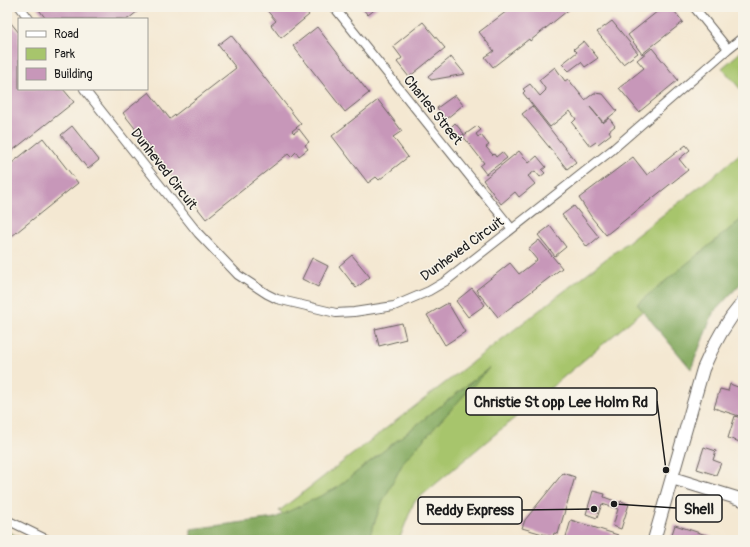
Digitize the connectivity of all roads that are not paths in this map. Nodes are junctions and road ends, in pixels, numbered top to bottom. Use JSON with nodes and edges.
{"nodes":[{"id":1,"x":20,"y":7,"type":"edge"},
{"id":2,"x":334,"y":7,"type":"edge"},
{"id":3,"x":694,"y":7,"type":"edge"},
{"id":4,"x":28,"y":18,"type":"edge"},
{"id":5,"x":743,"y":37,"type":"edge"},
{"id":6,"x":728,"y":49,"type":"junction"},
{"id":7,"x":85,"y":90,"type":"edge"},
{"id":8,"x":512,"y":229,"type":"junction"},
{"id":9,"x":743,"y":302,"type":"edge"},
{"id":10,"x":672,"y":478,"type":"junction"},
{"id":11,"x":743,"y":500,"type":"edge"},
{"id":12,"x":7,"y":520,"type":"edge"},
{"id":13,"x":48,"y":540,"type":"edge"},
{"id":14,"x":654,"y":540,"type":"edge"}],
"edges":[{"from":1,"to":4,"type":"street"},
{"from":2,"to":8,"type":"street","name":"Charles Street"},
{"from":3,"to":6,"type":"street"},
{"from":5,"to":6,"type":"street","name":"Dunheved Circuit"},
{"from":6,"to":8,"type":"street","name":"Dunheved Circuit"},
{"from":7,"to":8,"type":"street","name":"Dunheved Circuit"},
{"from":9,"to":10,"type":"main road"},
{"from":10,"to":11,"type":"main road"},
{"from":10,"to":14,"type":"main road"},
{"from":12,"to":13,"type":"street"}]}
